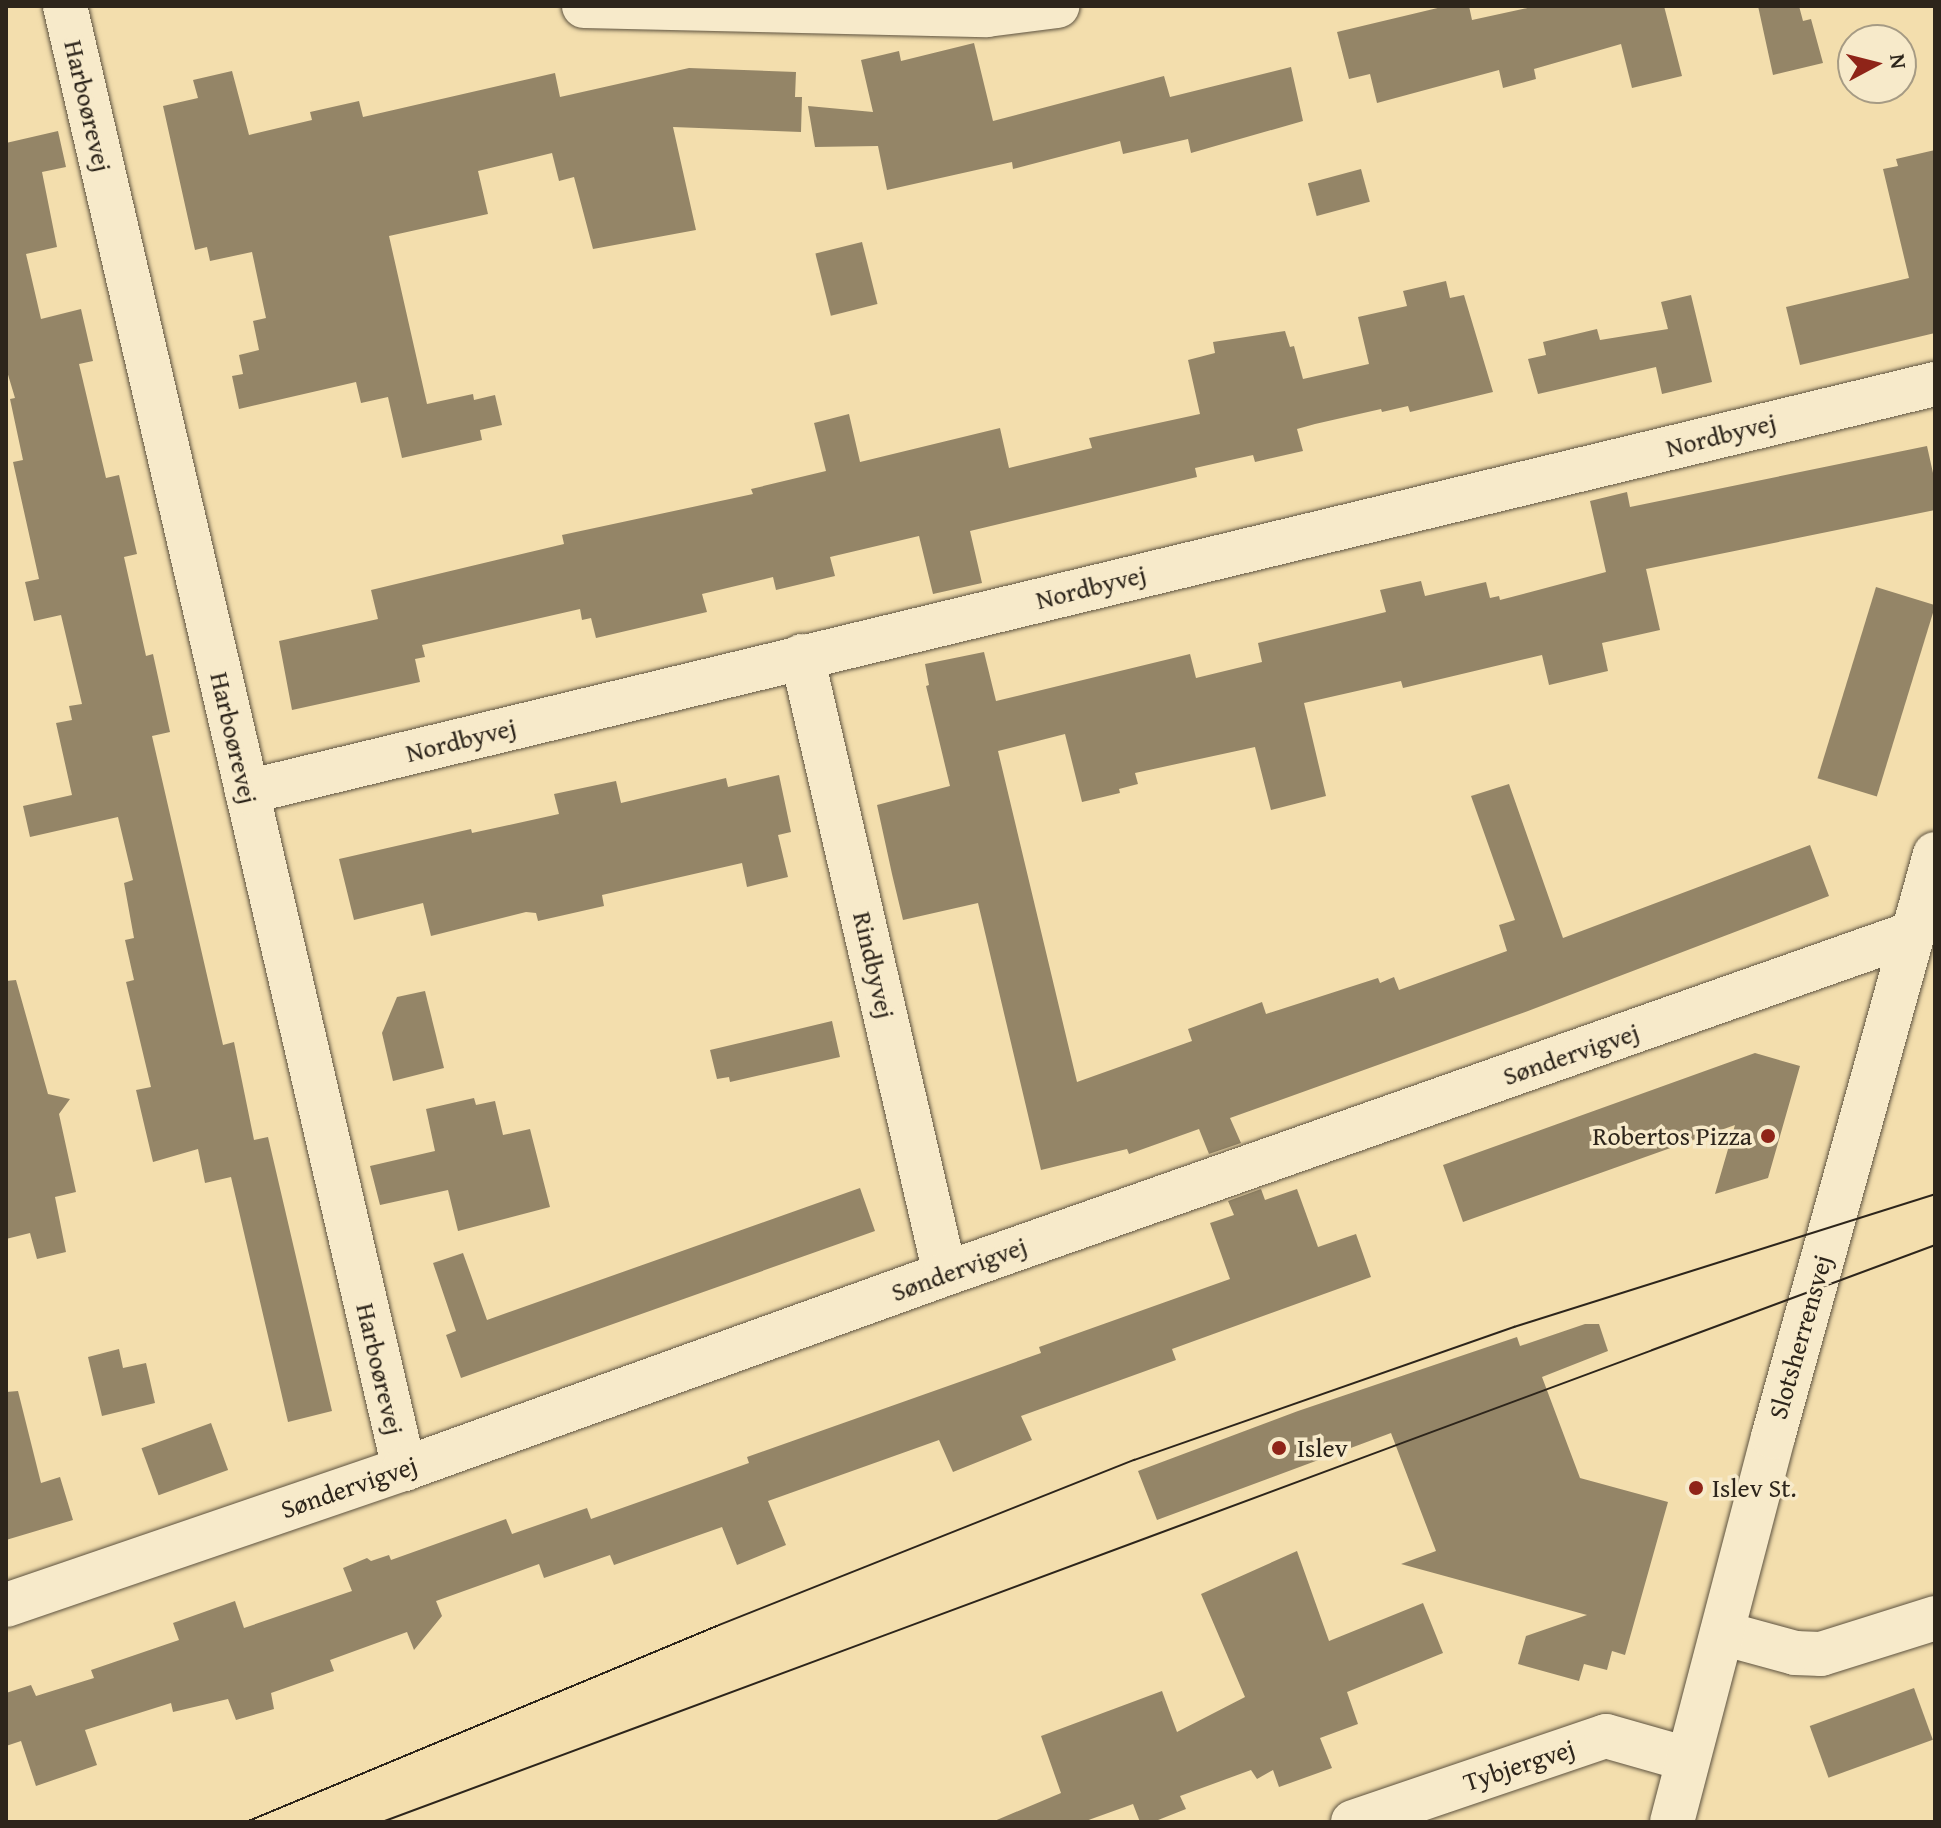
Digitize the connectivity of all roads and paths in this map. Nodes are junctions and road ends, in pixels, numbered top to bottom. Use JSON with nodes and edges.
{"nodes":[{"id":1,"x":65,"y":6,"type":"edge"},
{"id":2,"x":584,"y":6,"type":"edge"},
{"id":3,"x":1057,"y":6,"type":"edge"},
{"id":4,"x":1935,"y":384,"type":"edge"},
{"id":5,"x":802,"y":656,"type":"junction"},
{"id":6,"x":247,"y":792,"type":"junction"},
{"id":7,"x":1935,"y":854,"type":"edge"},
{"id":8,"x":1913,"y":933,"type":"junction"},
{"id":9,"x":945,"y":1274,"type":"junction"},
{"id":10,"x":404,"y":1469,"type":"junction"},
{"id":11,"x":6,"y":1605,"type":"edge"},
{"id":12,"x":1934,"y":1618,"type":"edge"},
{"id":13,"x":1722,"y":1633,"type":"junction"},
{"id":14,"x":1687,"y":1759,"type":"junction"},
{"id":15,"x":1353,"y":1822,"type":"edge"},
{"id":16,"x":1672,"y":1822,"type":"edge"}],
"edges":[{"from":1,"to":6,"type":"street","name":"Harboørevej"},
{"from":2,"to":3,"type":"street"},
{"from":4,"to":5,"type":"street","name":"Nordbyvej"},
{"from":5,"to":6,"type":"street","name":"Nordbyvej"},
{"from":5,"to":9,"type":"street","name":"Rindbyvej"},
{"from":6,"to":10,"type":"street","name":"Harboørevej"},
{"from":7,"to":8,"type":"street","name":"Slotsherrensvej"},
{"from":8,"to":9,"type":"street","name":"Søndervigvej"},
{"from":8,"to":13,"type":"street","name":"Slotsherrensvej"},
{"from":9,"to":10,"type":"street","name":"Søndervigvej"},
{"from":10,"to":11,"type":"street","name":"Søndervigvej"},
{"from":12,"to":13,"type":"street"},
{"from":13,"to":14,"type":"street","name":"Slotsherrensvej"},
{"from":14,"to":15,"type":"street","name":"Tybjergvej"},
{"from":14,"to":16,"type":"street","name":"Slotsherrensvej"}]}
